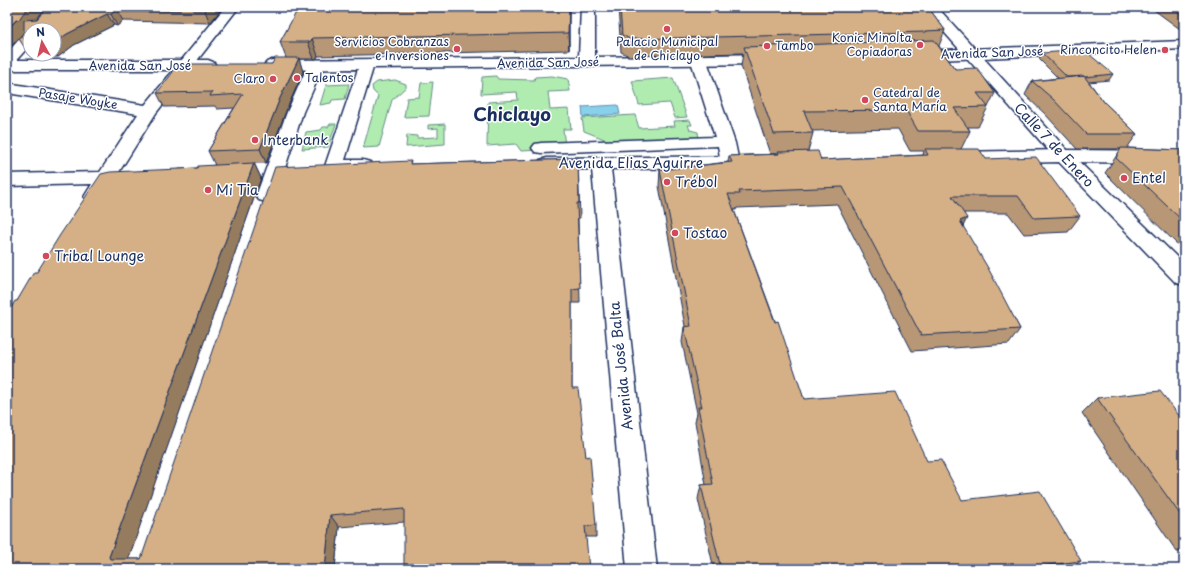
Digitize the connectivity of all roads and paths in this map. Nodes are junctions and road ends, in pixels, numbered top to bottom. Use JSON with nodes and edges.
{"nodes":[{"id":1,"x":232,"y":7,"type":"edge"},
{"id":2,"x":588,"y":7,"type":"edge"},
{"id":3,"x":929,"y":7,"type":"edge"},
{"id":4,"x":22,"y":45,"type":"edge"},
{"id":5,"x":1184,"y":45,"type":"edge"},
{"id":6,"x":970,"y":54,"type":"junction"},
{"id":7,"x":902,"y":56,"type":"edge"},
{"id":8,"x":785,"y":59,"type":"edge"},
{"id":9,"x":699,"y":61,"type":"junction"},
{"id":10,"x":7,"y":62,"type":"edge"},
{"id":11,"x":587,"y":62,"type":"junction"},
{"id":12,"x":367,"y":64,"type":"junction"},
{"id":13,"x":7,"y":65,"type":"edge"},
{"id":14,"x":226,"y":65,"type":"edge"},
{"id":15,"x":256,"y":65,"type":"edge"},
{"id":16,"x":316,"y":65,"type":"junction"},
{"id":17,"x":186,"y":66,"type":"junction"},
{"id":18,"x":7,"y":88,"type":"edge"},
{"id":19,"x":149,"y":111,"type":"junction"},
{"id":20,"x":714,"y":142,"type":"dead end"},
{"id":21,"x":1063,"y":156,"type":"junction"},
{"id":22,"x":1184,"y":157,"type":"edge"},
{"id":23,"x":937,"y":158,"type":"edge"},
{"id":24,"x":730,"y":162,"type":"junction"},
{"id":25,"x":772,"y":162,"type":"edge"},
{"id":26,"x":601,"y":163,"type":"junction"},
{"id":27,"x":334,"y":166,"type":"junction"},
{"id":28,"x":382,"y":166,"type":"edge"},
{"id":29,"x":315,"y":168,"type":"edge"},
{"id":30,"x":139,"y":177,"type":"edge"},
{"id":31,"x":106,"y":179,"type":"junction"},
{"id":32,"x":7,"y":180,"type":"edge"},
{"id":33,"x":84,"y":211,"type":"edge"},
{"id":34,"x":258,"y":219,"type":"edge"},
{"id":35,"x":1184,"y":277,"type":"edge"},
{"id":36,"x":642,"y":569,"type":"edge"}],
"edges":[{"from":1,"to":17,"type":"main road"},
{"from":2,"to":11,"type":"main road"},
{"from":3,"to":6,"type":"main road","name":"Calle 7 de Enero"},
{"from":4,"to":10,"type":"main road"},
{"from":5,"to":6,"type":"main road","name":"Avenida San José"},
{"from":6,"to":7,"type":"main road","name":"Avenida San José"},
{"from":6,"to":21,"type":"main road","name":"Calle 7 de Enero"},
{"from":8,"to":9,"type":"main road","name":"Avenida San José"},
{"from":9,"to":11,"type":"main road","name":"Avenida San José"},
{"from":9,"to":24,"type":"main road"},
{"from":11,"to":12,"type":"main road","name":"Avenida San José"},
{"from":12,"to":16,"type":"main road","name":"Avenida San José"},
{"from":12,"to":27,"type":"main road"},
{"from":13,"to":17,"type":"main road","name":"Avenida San José"},
{"from":14,"to":17,"type":"main road","name":"Avenida San José"},
{"from":15,"to":16,"type":"main road","name":"Avenida San José"},
{"from":16,"to":34,"type":"main road"},
{"from":17,"to":19,"type":"main road"},
{"from":18,"to":19,"type":"main road","name":"Pasaje Woyke"},
{"from":19,"to":31,"type":"main road"},
{"from":20,"to":26,"type":"main road","name":"Avenida Elias Aguirre"},
{"from":21,"to":22,"type":"main road"},
{"from":21,"to":23,"type":"main road"},
{"from":21,"to":35,"type":"main road","name":"Calle 7 de Enero"},
{"from":24,"to":25,"type":"main road","name":"Avenida Elias Aguirre"},
{"from":24,"to":26,"type":"main road","name":"Avenida Elias Aguirre"},
{"from":26,"to":36,"type":"main road","name":"Avenida José Balta"},
{"from":27,"to":28,"type":"main road"},
{"from":27,"to":29,"type":"main road"},
{"from":30,"to":31,"type":"main road"},
{"from":31,"to":32,"type":"main road"},
{"from":31,"to":33,"type":"main road"}]}
